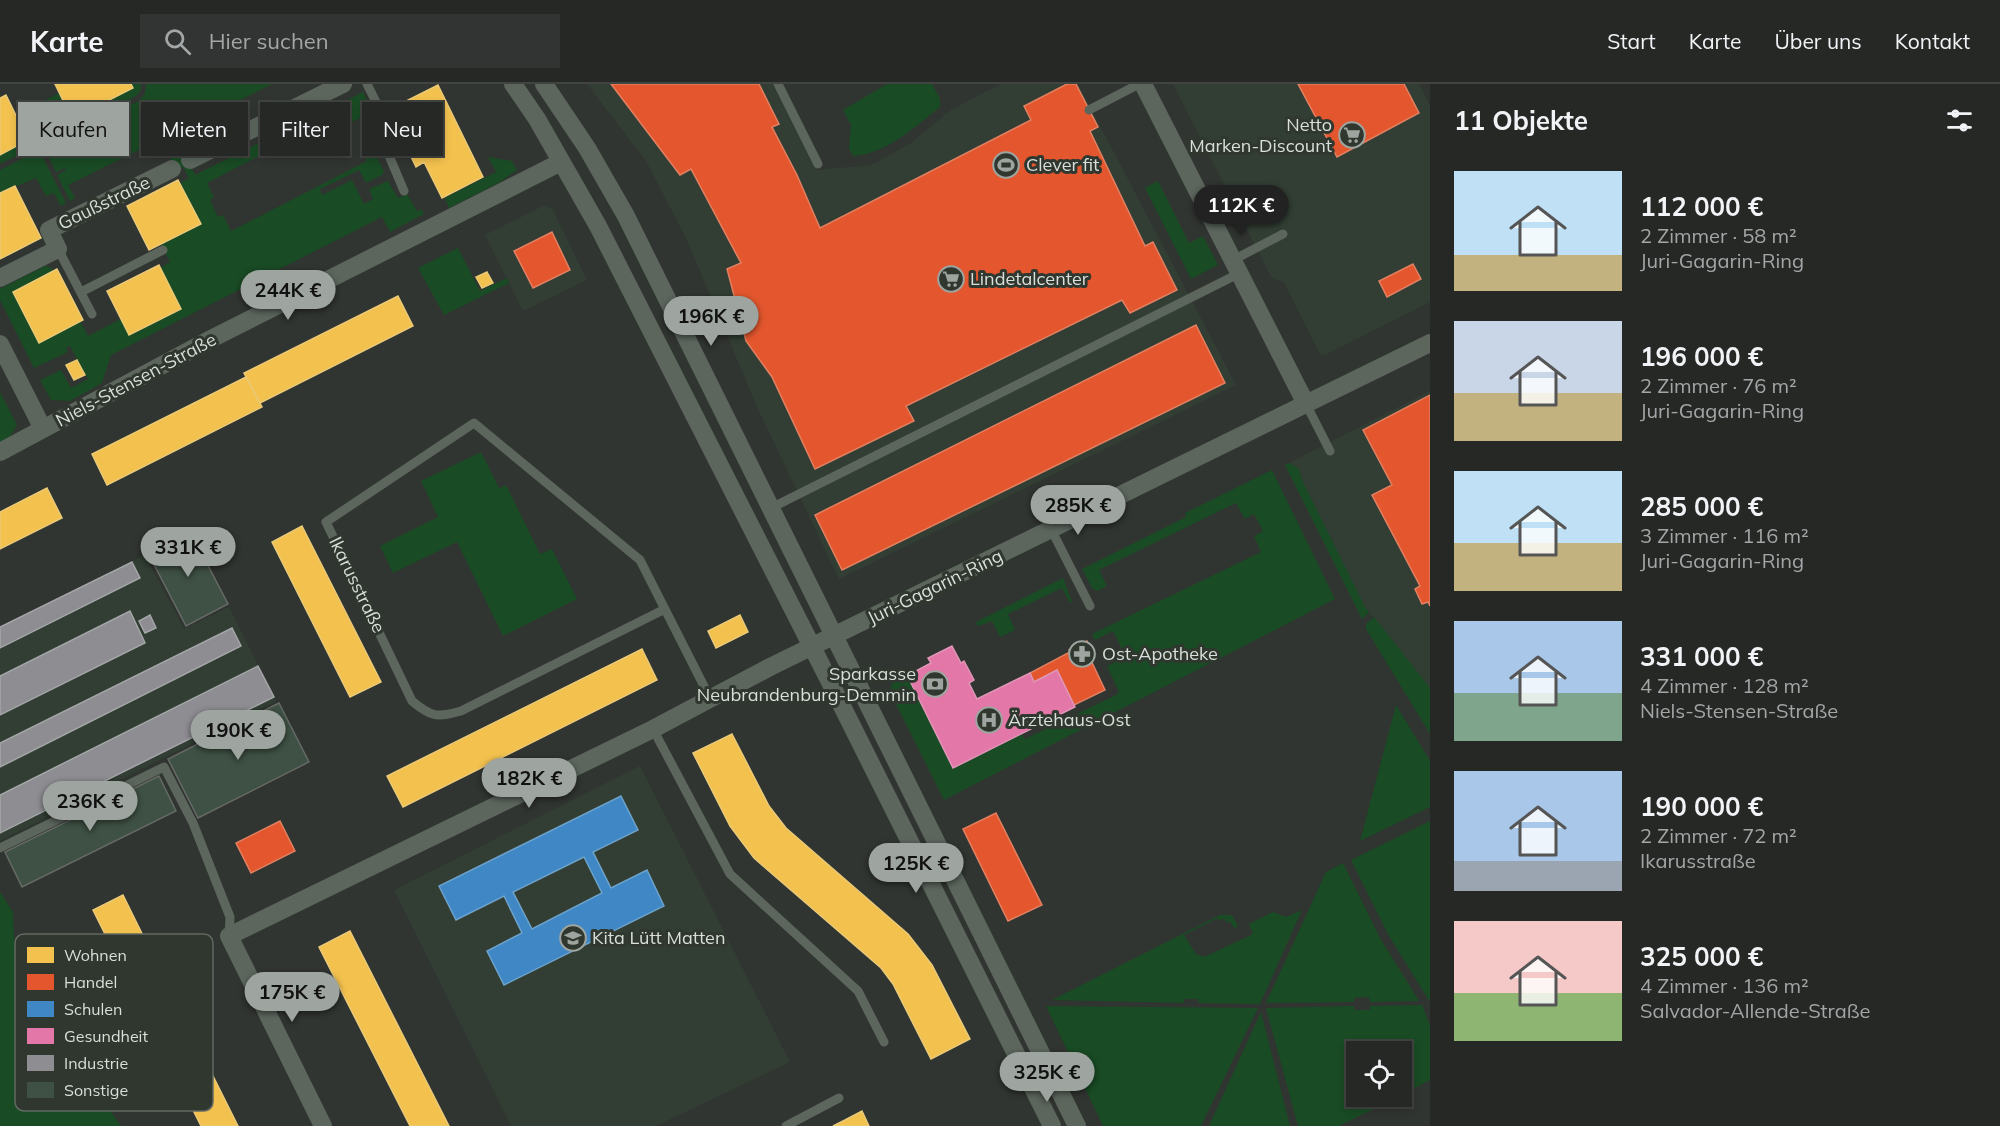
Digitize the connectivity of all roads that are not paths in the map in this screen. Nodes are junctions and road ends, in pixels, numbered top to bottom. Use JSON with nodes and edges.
{"nodes":[{"id":1,"x":343,"y":84,"type":"edge"},
{"id":2,"x":367,"y":84,"type":"edge"},
{"id":3,"x":513,"y":84,"type":"edge"},
{"id":4,"x":544,"y":84,"type":"edge"},
{"id":5,"x":778,"y":84,"type":"edge"},
{"id":6,"x":1141,"y":84,"type":"edge"},
{"id":7,"x":1089,"y":110,"type":"dead end"},
{"id":8,"x":190,"y":160,"type":"dead end"},
{"id":9,"x":561,"y":162,"type":"junction"},
{"id":10,"x":818,"y":164,"type":"dead end"},
{"id":11,"x":172,"y":169,"type":"dead end"},
{"id":12,"x":404,"y":191,"type":"dead end"},
{"id":13,"x":1283,"y":234,"type":"dead end"},
{"id":14,"x":58,"y":249,"type":"junction"},
{"id":15,"x":163,"y":250,"type":"dead end"},
{"id":16,"x":1236,"y":267,"type":"junction"},
{"id":17,"x":0,"y":278,"type":"edge"},
{"id":18,"x":81,"y":292,"type":"junction"},
{"id":19,"x":92,"y":314,"type":"dead end"},
{"id":20,"x":1430,"y":343,"type":"edge"},
{"id":21,"x":0,"y":344,"type":"edge"},
{"id":22,"x":1306,"y":404,"type":"junction"},
{"id":23,"x":43,"y":429,"type":"junction"},
{"id":24,"x":1330,"y":451,"type":"dead end"},
{"id":25,"x":0,"y":452,"type":"edge"},
{"id":26,"x":771,"y":508,"type":"junction"},
{"id":27,"x":1051,"y":529,"type":"junction"},
{"id":28,"x":1090,"y":606,"type":"dead end"},
{"id":29,"x":665,"y":609,"type":"junction"},
{"id":30,"x":834,"y":636,"type":"junction"},
{"id":31,"x":812,"y":647,"type":"junction"},
{"id":32,"x":710,"y":698,"type":"junction"},
{"id":33,"x":653,"y":729,"type":"junction"},
{"id":34,"x":0,"y":849,"type":"edge"},
{"id":35,"x":229,"y":936,"type":"junction"},
{"id":36,"x":884,"y":1042,"type":"dead end"},
{"id":37,"x":839,"y":1098,"type":"dead end"},
{"id":38,"x":1073,"y":1119,"type":"edge"},
{"id":39,"x":1047,"y":1125,"type":"edge"},
{"id":40,"x":323,"y":1126,"type":"edge"},
{"id":41,"x":786,"y":1126,"type":"edge"}],
"edges":[{"from":1,"to":8,"type":"street"},
{"from":2,"to":12,"type":"lane"},
{"from":3,"to":9,"type":"street"},
{"from":4,"to":26,"type":"street"},
{"from":5,"to":10,"type":"lane"},
{"from":6,"to":7,"type":"lane"},
{"from":6,"to":16,"type":"street"},
{"from":9,"to":23,"type":"street","name":"Niels-Stensen-Straße"},
{"from":9,"to":31,"type":"street"},
{"from":11,"to":14,"type":"street","name":"Gaußstraße"},
{"from":13,"to":16,"type":"lane"},
{"from":14,"to":17,"type":"street","name":"Gaußstraße"},
{"from":14,"to":18,"type":"lane"},
{"from":15,"to":18,"type":"lane"},
{"from":16,"to":22,"type":"street"},
{"from":16,"to":26,"type":"lane"},
{"from":18,"to":19,"type":"lane"},
{"from":20,"to":22,"type":"street","name":"Juri-Gagarin-Ring"},
{"from":21,"to":23,"type":"street"},
{"from":22,"to":24,"type":"lane"},
{"from":22,"to":27,"type":"street","name":"Juri-Gagarin-Ring"},
{"from":23,"to":25,"type":"street","name":"Niels-Stensen-Straße"},
{"from":26,"to":30,"type":"street"},
{"from":27,"to":28,"type":"lane"},
{"from":27,"to":30,"type":"street","name":"Juri-Gagarin-Ring"},
{"from":29,"to":29,"type":"lane","name":"Ikarusstraße"},
{"from":29,"to":32,"type":"lane","name":"Ikarusstraße"},
{"from":30,"to":31,"type":"street","name":"Juri-Gagarin-Ring"},
{"from":30,"to":38,"type":"street"},
{"from":31,"to":32,"type":"street"},
{"from":31,"to":39,"type":"street"},
{"from":32,"to":33,"type":"street"},
{"from":33,"to":35,"type":"street"},
{"from":33,"to":36,"type":"lane"},
{"from":34,"to":35,"type":"lane"},
{"from":35,"to":40,"type":"street"},
{"from":37,"to":41,"type":"lane"},
{"from":38,"to":39,"type":"street"}]}
